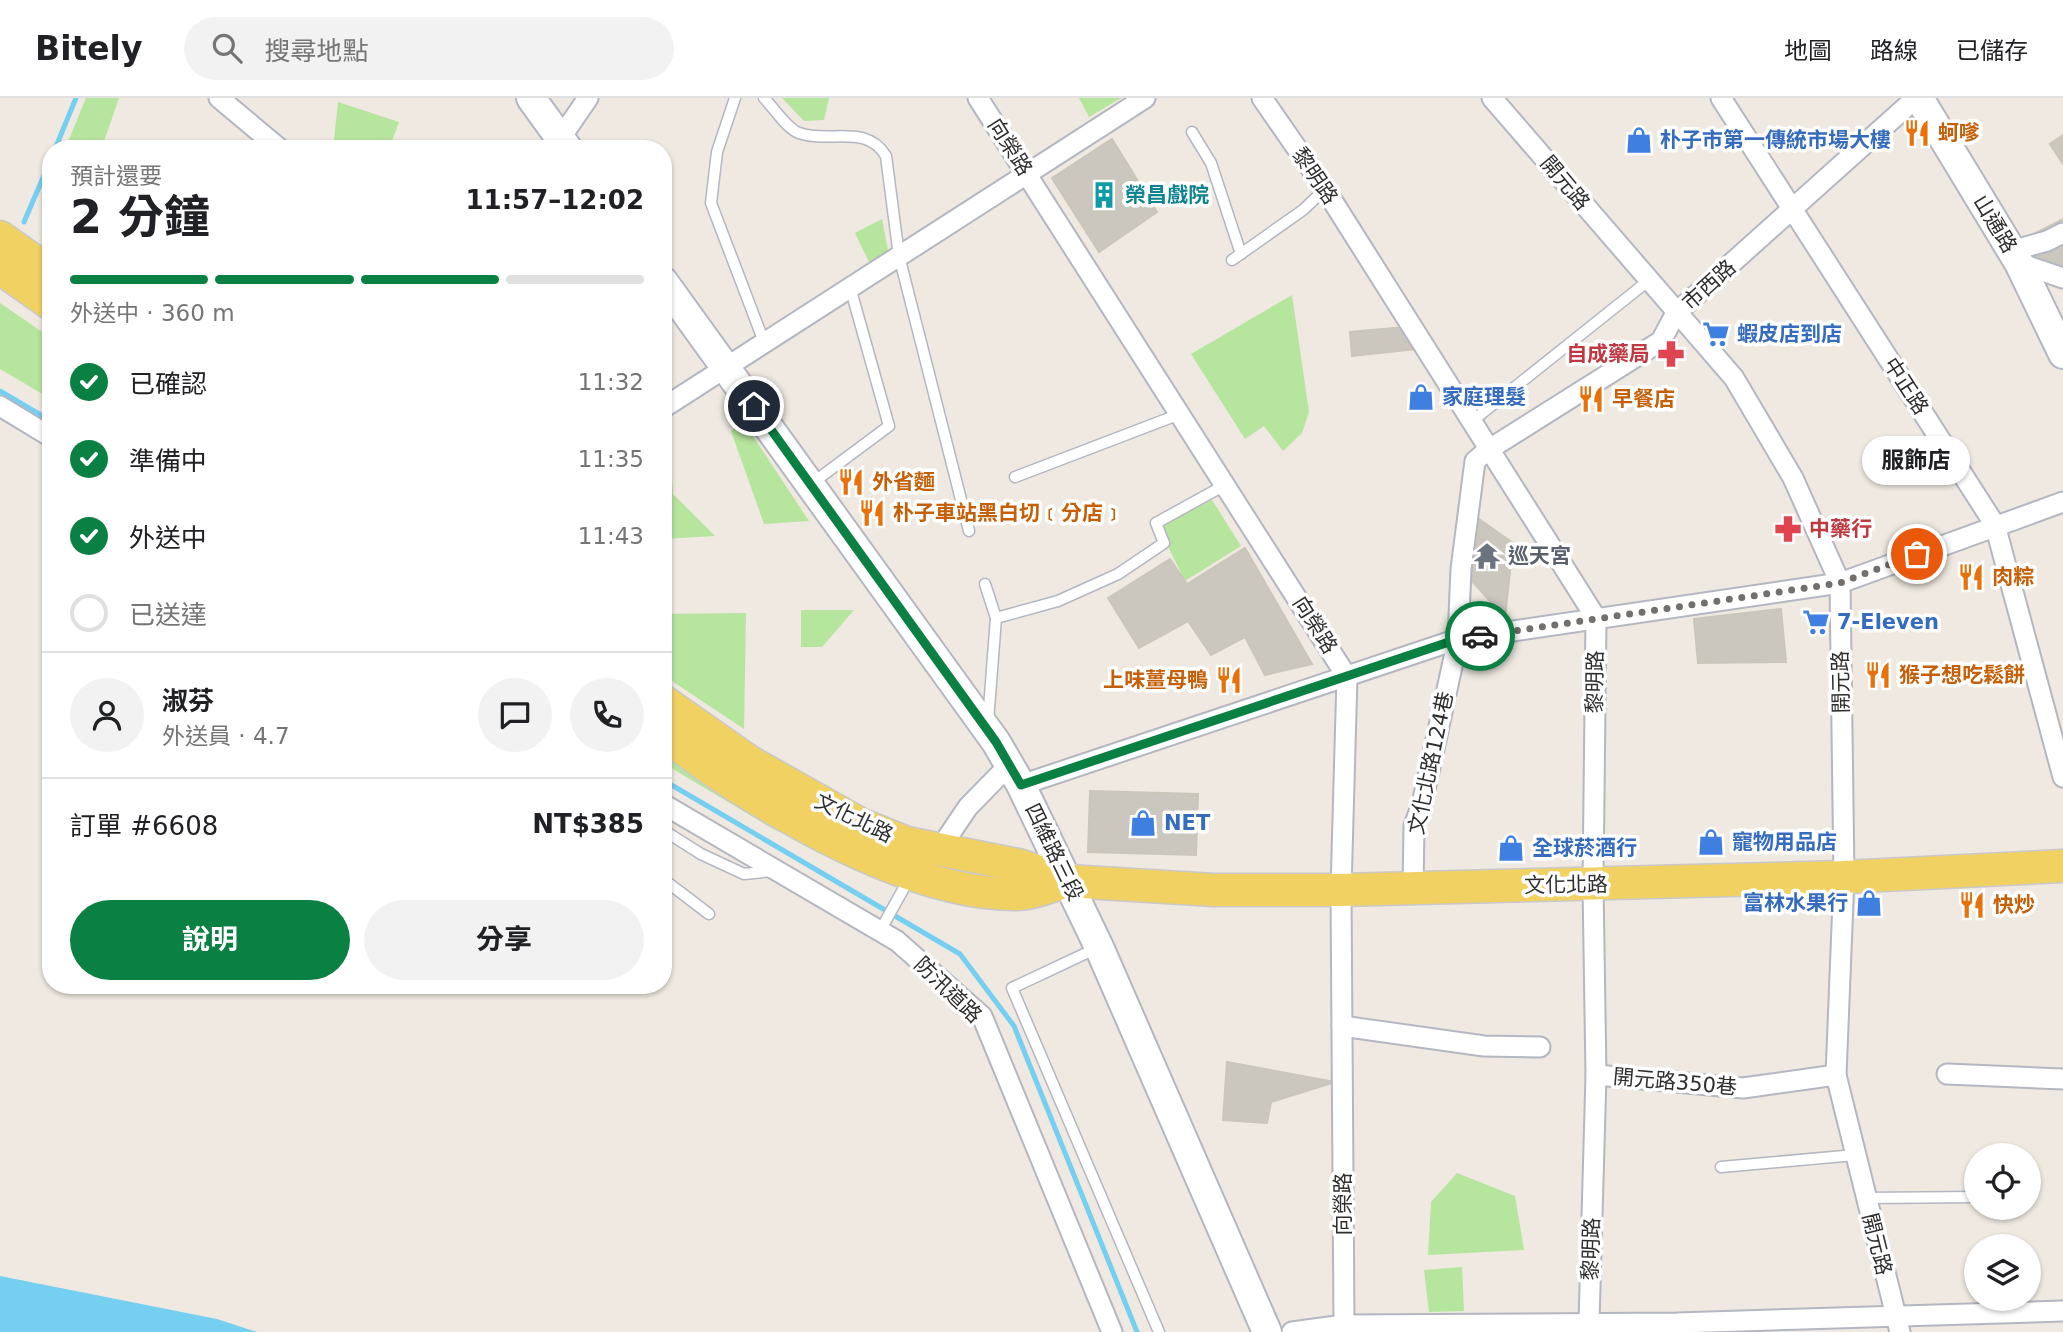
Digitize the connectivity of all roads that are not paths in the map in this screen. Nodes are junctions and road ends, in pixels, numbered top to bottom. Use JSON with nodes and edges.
{"nodes":[{"id":1,"x":219,"y":98,"type":"edge"},
{"id":2,"x":531,"y":98,"type":"edge"},
{"id":3,"x":588,"y":98,"type":"edge"},
{"id":4,"x":735,"y":98,"type":"edge"},
{"id":5,"x":764,"y":98,"type":"edge"},
{"id":6,"x":978,"y":98,"type":"edge"},
{"id":7,"x":1145,"y":98,"type":"edge"},
{"id":8,"x":1262,"y":98,"type":"edge"},
{"id":9,"x":1492,"y":98,"type":"edge"},
{"id":10,"x":1721,"y":98,"type":"edge"},
{"id":11,"x":1917,"y":98,"type":"edge"},
{"id":12,"x":1192,"y":132,"type":"dead end"},
{"id":13,"x":269,"y":140,"type":"edge"},
{"id":14,"x":557,"y":140,"type":"edge"},
{"id":15,"x":563,"y":140,"type":"edge"},
{"id":16,"x":1027,"y":174,"type":"junction"},
{"id":17,"x":1325,"y":189,"type":"junction"},
{"id":18,"x":1793,"y":209,"type":"junction"},
{"id":19,"x":0,"y":237,"type":"edge"},
{"id":20,"x":2058,"y":239,"type":"edge"},
{"id":21,"x":899,"y":256,"type":"junction"},
{"id":22,"x":2015,"y":257,"type":"junction"},
{"id":23,"x":42,"y":267,"type":"edge"},
{"id":24,"x":0,"y":268,"type":"edge"},
{"id":25,"x":2063,"y":278,"type":"edge"},
{"id":26,"x":1648,"y":281,"type":"junction"},
{"id":27,"x":850,"y":287,"type":"junction"},
{"id":28,"x":672,"y":293,"type":"edge"},
{"id":29,"x":42,"y":298,"type":"edge"},
{"id":30,"x":1676,"y":313,"type":"junction"},
{"id":31,"x":764,"y":342,"type":"junction"},
{"id":32,"x":2063,"y":354,"type":"edge"},
{"id":33,"x":725,"y":367,"type":"junction"},
{"id":34,"x":672,"y":402,"type":"edge"},
{"id":35,"x":0,"y":406,"type":"edge"},
{"id":36,"x":1180,"y":414,"type":"junction"},
{"id":37,"x":1470,"y":422,"type":"junction"},
{"id":38,"x":42,"y":432,"type":"edge"},
{"id":39,"x":1488,"y":450,"type":"junction"},
{"id":40,"x":1015,"y":477,"type":"dead end"},
{"id":41,"x":810,"y":485,"type":"junction"},
{"id":42,"x":1225,"y":485,"type":"junction"},
{"id":43,"x":2063,"y":502,"type":"edge"},
{"id":44,"x":1995,"y":525,"type":"junction"},
{"id":45,"x":968,"y":531,"type":"dead end"},
{"id":46,"x":985,"y":583,"type":"dead end"},
{"id":47,"x":1840,"y":583,"type":"junction"},
{"id":48,"x":996,"y":618,"type":"junction"},
{"id":49,"x":1596,"y":618,"type":"junction"},
{"id":50,"x":1458,"y":639,"type":"junction"},
{"id":51,"x":1348,"y":677,"type":"junction"},
{"id":52,"x":672,"y":707,"type":"edge"},
{"id":53,"x":987,"y":729,"type":"junction"},
{"id":54,"x":672,"y":740,"type":"edge"},
{"id":55,"x":1015,"y":775,"type":"junction"},
{"id":56,"x":2063,"y":777,"type":"edge"},
{"id":57,"x":672,"y":809,"type":"edge"},
{"id":58,"x":672,"y":835,"type":"edge"},
{"id":59,"x":939,"y":850,"type":"junction"},
{"id":60,"x":2063,"y":866,"type":"edge"},
{"id":61,"x":776,"y":870,"type":"junction"},
{"id":62,"x":912,"y":874,"type":"junction"},
{"id":63,"x":1844,"y":877,"type":"junction"},
{"id":64,"x":1068,"y":881,"type":"junction"},
{"id":65,"x":1593,"y":884,"type":"junction"},
{"id":66,"x":672,"y":886,"type":"edge"},
{"id":67,"x":1413,"y":889,"type":"junction"},
{"id":68,"x":1341,"y":890,"type":"junction"},
{"id":69,"x":709,"y":914,"type":"dead end"},
{"id":70,"x":880,"y":931,"type":"junction"},
{"id":71,"x":1099,"y":947,"type":"junction"},
{"id":72,"x":1342,"y":1026,"type":"junction"},
{"id":73,"x":1540,"y":1047,"type":"dead end"},
{"id":74,"x":1947,"y":1074,"type":"dead end"},
{"id":75,"x":1596,"y":1075,"type":"junction"},
{"id":76,"x":1836,"y":1075,"type":"junction"},
{"id":77,"x":2063,"y":1079,"type":"edge"},
{"id":78,"x":1855,"y":1156,"type":"junction"},
{"id":79,"x":1721,"y":1167,"type":"dead end"},
{"id":80,"x":1964,"y":1197,"type":"edge"},
{"id":81,"x":1866,"y":1198,"type":"junction"},
{"id":82,"x":2063,"y":1311,"type":"edge"},
{"id":83,"x":1589,"y":1322,"type":"junction"},
{"id":84,"x":1898,"y":1324,"type":"edge"},
{"id":85,"x":1343,"y":1325,"type":"junction"},
{"id":86,"x":1676,"y":1327,"type":"edge"},
{"id":87,"x":1112,"y":1332,"type":"edge"},
{"id":88,"x":1159,"y":1332,"type":"edge"},
{"id":89,"x":1267,"y":1332,"type":"edge"},
{"id":90,"x":1292,"y":1332,"type":"edge"}],
"edges":[{"from":1,"to":13,"type":"street"},
{"from":2,"to":14,"type":"street"},
{"from":3,"to":15,"type":"street"},
{"from":4,"to":31,"type":"lane"},
{"from":5,"to":21,"type":"lane"},
{"from":6,"to":16,"type":"street","name":"向榮路"},
{"from":7,"to":16,"type":"street"},
{"from":8,"to":17,"type":"street","name":"黎明路"},
{"from":9,"to":26,"type":"street","name":"開元路"},
{"from":10,"to":18,"type":"street","name":"中正路"},
{"from":11,"to":18,"type":"street","name":"市西路"},
{"from":11,"to":22,"type":"street","name":"山通路"},
{"from":12,"to":17,"type":"lane"},
{"from":16,"to":21,"type":"street"},
{"from":16,"to":36,"type":"street","name":"向榮路"},
{"from":17,"to":37,"type":"street","name":"黎明路"},
{"from":18,"to":30,"type":"street","name":"市西路"},
{"from":18,"to":44,"type":"street","name":"中正路"},
{"from":19,"to":23,"type":"main road"},
{"from":20,"to":22,"type":"street"},
{"from":21,"to":27,"type":"street"},
{"from":21,"to":45,"type":"lane"},
{"from":22,"to":25,"type":"street"},
{"from":22,"to":32,"type":"street","name":"山通路"},
{"from":24,"to":29,"type":"main road"},
{"from":26,"to":30,"type":"street","name":"開元路"},
{"from":26,"to":37,"type":"lane"},
{"from":27,"to":31,"type":"street"},
{"from":27,"to":41,"type":"lane"},
{"from":28,"to":33,"type":"street","name":"四維路三段"},
{"from":30,"to":39,"type":"street","name":"市西路"},
{"from":30,"to":47,"type":"street","name":"開元路"},
{"from":31,"to":33,"type":"street"},
{"from":33,"to":34,"type":"street"},
{"from":33,"to":41,"type":"street","name":"四維路三段"},
{"from":35,"to":38,"type":"street"},
{"from":36,"to":40,"type":"lane"},
{"from":36,"to":42,"type":"street","name":"向榮路"},
{"from":37,"to":39,"type":"street","name":"黎明路"},
{"from":39,"to":49,"type":"street","name":"黎明路"},
{"from":39,"to":50,"type":"street","name":"文化北路124巷"},
{"from":41,"to":53,"type":"street","name":"四維路三段"},
{"from":42,"to":48,"type":"lane"},
{"from":42,"to":51,"type":"street","name":"向榮路"},
{"from":43,"to":44,"type":"street"},
{"from":44,"to":47,"type":"street"},
{"from":44,"to":56,"type":"street","name":"中正路"},
{"from":46,"to":48,"type":"lane"},
{"from":47,"to":49,"type":"street"},
{"from":47,"to":63,"type":"street","name":"開元路"},
{"from":48,"to":53,"type":"lane"},
{"from":49,"to":50,"type":"street"},
{"from":49,"to":65,"type":"street","name":"黎明路"},
{"from":50,"to":51,"type":"street"},
{"from":50,"to":67,"type":"street","name":"文化北路124巷"},
{"from":51,"to":55,"type":"street"},
{"from":51,"to":68,"type":"street","name":"向榮路"},
{"from":52,"to":59,"type":"main road","name":"文化北路"},
{"from":53,"to":55,"type":"street","name":"四維路三段"},
{"from":54,"to":62,"type":"main road","name":"文化北路"},
{"from":55,"to":59,"type":"street"},
{"from":55,"to":64,"type":"street","name":"四維路三段"},
{"from":57,"to":61,"type":"street","name":"防汛道路"},
{"from":58,"to":61,"type":"lane"},
{"from":59,"to":64,"type":"main road","name":"文化北路"},
{"from":60,"to":63,"type":"main road","name":"文化北路"},
{"from":61,"to":70,"type":"street","name":"防汛道路"},
{"from":62,"to":64,"type":"main road","name":"文化北路"},
{"from":62,"to":70,"type":"lane"},
{"from":63,"to":65,"type":"main road","name":"文化北路"},
{"from":63,"to":76,"type":"street","name":"開元路"},
{"from":64,"to":68,"type":"main road","name":"文化北路"},
{"from":64,"to":71,"type":"street","name":"四維路三段"},
{"from":65,"to":67,"type":"main road","name":"文化北路"},
{"from":65,"to":75,"type":"street","name":"黎明路"},
{"from":66,"to":69,"type":"lane"},
{"from":67,"to":68,"type":"main road","name":"文化北路"},
{"from":68,"to":72,"type":"street","name":"向榮路"},
{"from":70,"to":87,"type":"street","name":"防汛道路"},
{"from":71,"to":88,"type":"lane"},
{"from":71,"to":89,"type":"street","name":"四維路三段"},
{"from":72,"to":73,"type":"street"},
{"from":72,"to":85,"type":"street","name":"向榮路"},
{"from":74,"to":77,"type":"street"},
{"from":75,"to":76,"type":"street","name":"開元路350巷"},
{"from":75,"to":83,"type":"street","name":"黎明路"},
{"from":76,"to":78,"type":"street","name":"開元路"},
{"from":78,"to":79,"type":"lane"},
{"from":78,"to":81,"type":"street","name":"開元路"},
{"from":80,"to":81,"type":"lane"},
{"from":81,"to":84,"type":"street","name":"開元路"},
{"from":82,"to":84,"type":"street"},
{"from":83,"to":85,"type":"street"},
{"from":83,"to":86,"type":"street"},
{"from":84,"to":86,"type":"street"},
{"from":85,"to":90,"type":"street"}]}
